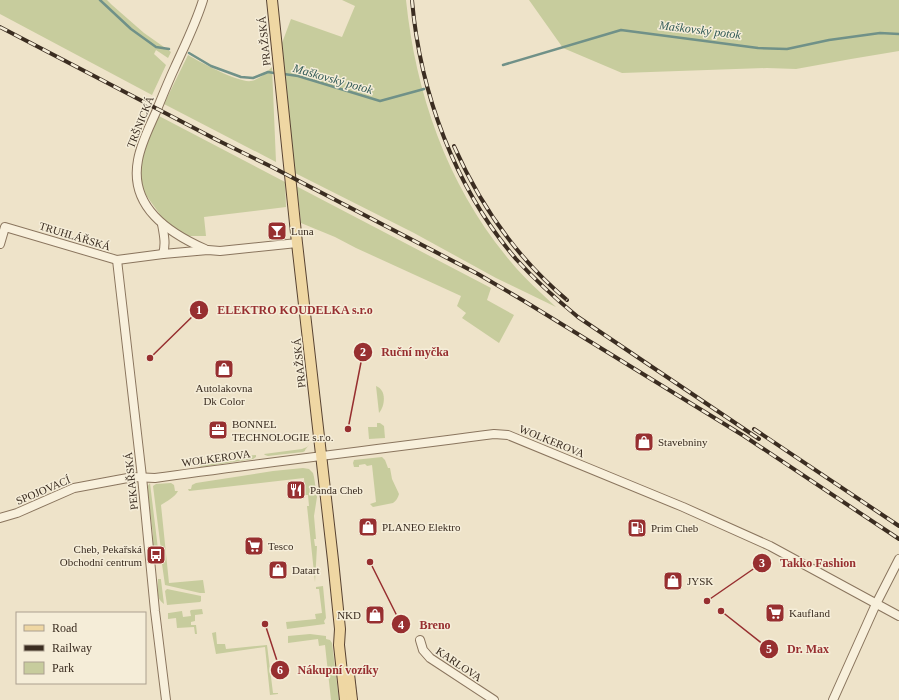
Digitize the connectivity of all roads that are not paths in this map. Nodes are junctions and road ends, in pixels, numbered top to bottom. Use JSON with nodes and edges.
{"nodes":[{"id":1,"x":203,"y":0,"type":"edge"},
{"id":2,"x":272,"y":0,"type":"edge"},
{"id":3,"x":162,"y":224,"type":"junction"},
{"id":4,"x":297,"y":243,"type":"junction"},
{"id":5,"x":0,"y":244,"type":"edge"},
{"id":6,"x":208,"y":250,"type":"junction"},
{"id":7,"x":163,"y":254,"type":"junction"},
{"id":8,"x":117,"y":260,"type":"junction"},
{"id":9,"x":321,"y":456,"type":"junction"},
{"id":10,"x":142,"y":477,"type":"junction"},
{"id":11,"x":0,"y":518,"type":"edge"},
{"id":12,"x":899,"y":559,"type":"edge"},
{"id":13,"x":876,"y":604,"type":"junction"},
{"id":14,"x":899,"y":616,"type":"edge"},
{"id":15,"x":340,"y":628,"type":"junction"},
{"id":16,"x":420,"y":640,"type":"dead end"},
{"id":17,"x":166,"y":700,"type":"edge"},
{"id":18,"x":345,"y":700,"type":"edge"},
{"id":19,"x":352,"y":700,"type":"edge"},
{"id":20,"x":494,"y":700,"type":"edge"},
{"id":21,"x":834,"y":700,"type":"edge"}],
"edges":[{"from":1,"to":3,"type":"street","name":"TRŠNICKÁ"},
{"from":2,"to":4,"type":"main road","name":"PRAŽSKÁ"},
{"from":3,"to":6,"type":"street","name":"TRŠNICKÁ"},
{"from":3,"to":7,"type":"street"},
{"from":4,"to":6,"type":"street","name":"TRUHLÁŘSKÁ"},
{"from":4,"to":9,"type":"main road","name":"PRAŽSKÁ"},
{"from":5,"to":8,"type":"street","name":"TRUHLÁŘSKÁ"},
{"from":6,"to":7,"type":"street","name":"TRUHLÁŘSKÁ"},
{"from":7,"to":8,"type":"street","name":"TRUHLÁŘSKÁ"},
{"from":8,"to":10,"type":"street","name":"PEKAŘSKÁ"},
{"from":9,"to":10,"type":"street","name":"WOLKEROVA"},
{"from":9,"to":13,"type":"street","name":"WOLKEROVA"},
{"from":9,"to":15,"type":"main road","name":"PRAŽSKÁ"},
{"from":10,"to":11,"type":"street","name":"SPOJOVACÍ"},
{"from":10,"to":17,"type":"street","name":"PEKAŘSKÁ"},
{"from":12,"to":13,"type":"street"},
{"from":13,"to":14,"type":"street","name":"WOLKEROVA"},
{"from":13,"to":21,"type":"street"},
{"from":15,"to":18,"type":"main road","name":"PRAŽSKÁ"},
{"from":15,"to":19,"type":"main road","name":"PRAŽSKÁ"},
{"from":16,"to":20,"type":"street","name":"KARLOVA"}]}
